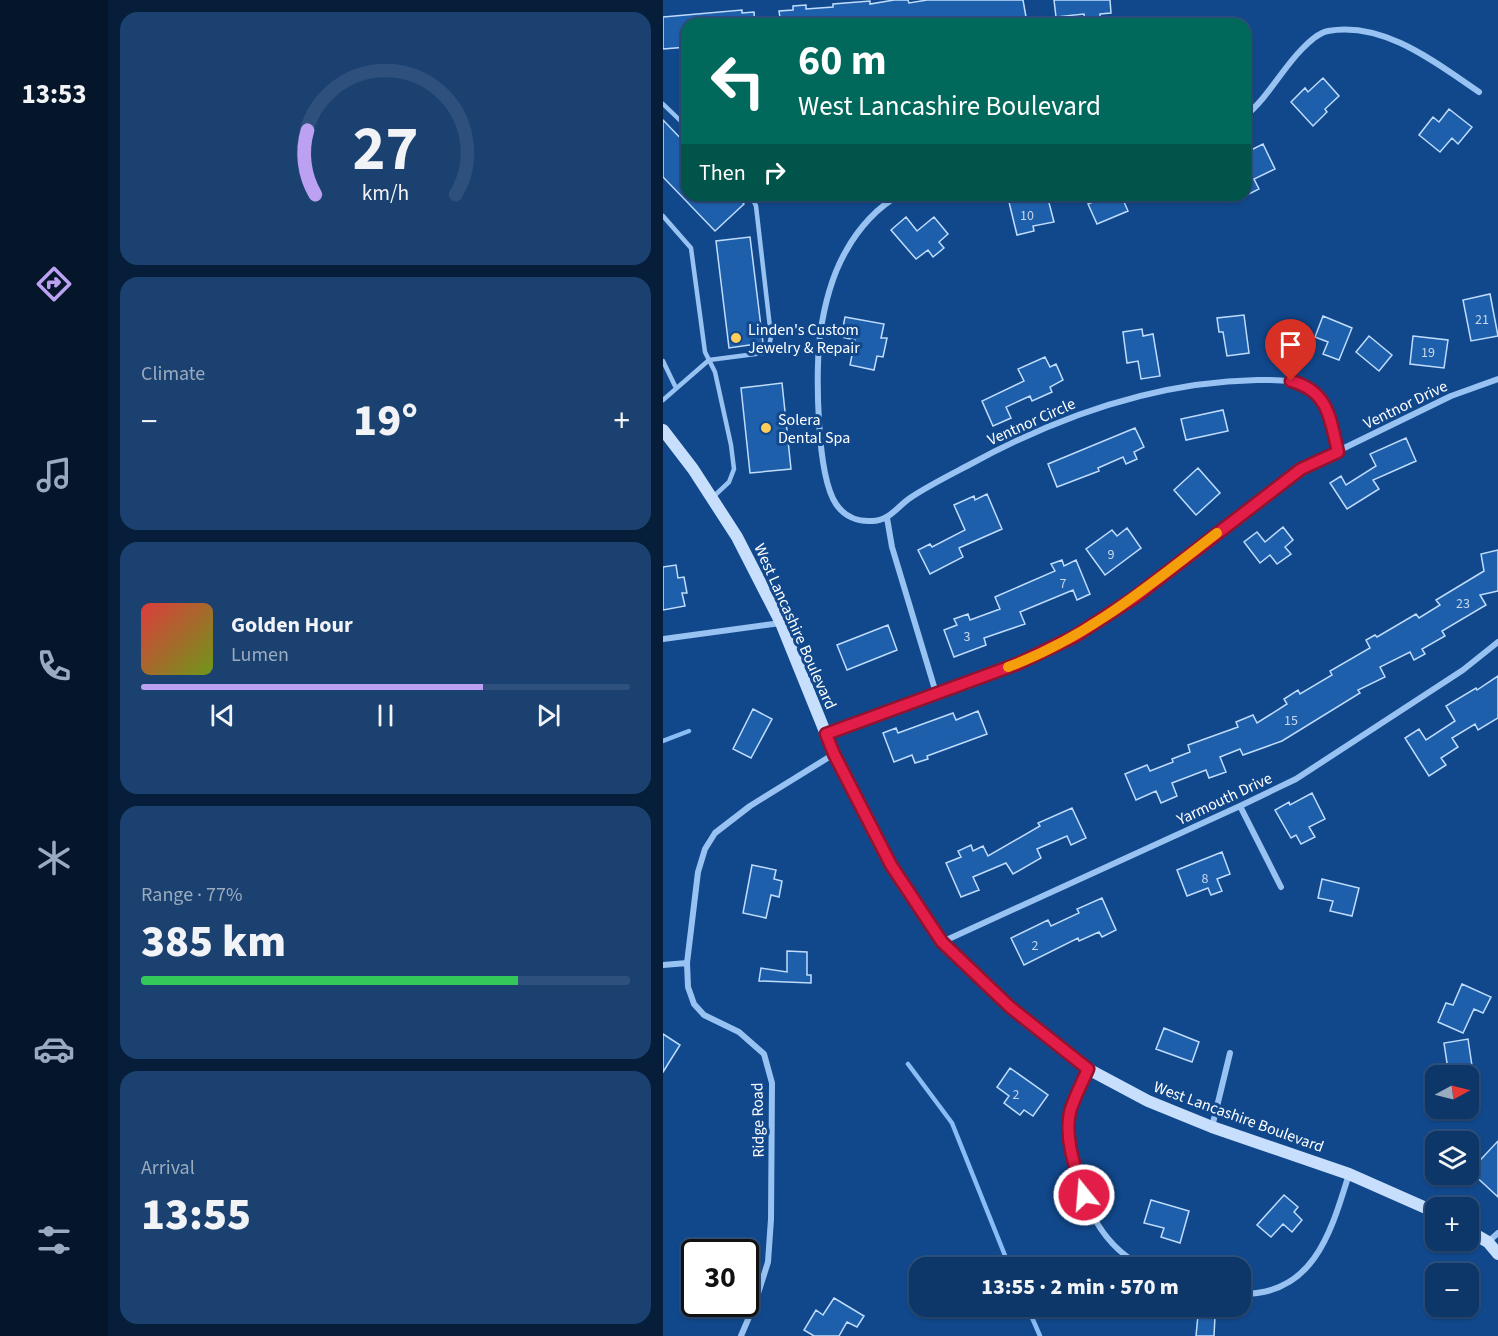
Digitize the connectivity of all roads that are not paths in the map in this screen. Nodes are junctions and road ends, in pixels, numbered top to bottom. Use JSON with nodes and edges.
{"nodes":[{"id":1,"x":1479,"y":92,"type":"dead end"},
{"id":2,"x":663,"y":104,"type":"edge"},
{"id":3,"x":1251,"y":109,"type":"edge"},
{"id":4,"x":681,"y":120,"type":"edge"},
{"id":5,"x":754,"y":201,"type":"edge"},
{"id":6,"x":890,"y":201,"type":"edge"},
{"id":7,"x":663,"y":216,"type":"edge"},
{"id":8,"x":709,"y":360,"type":"junction"},
{"id":9,"x":663,"y":361,"type":"edge"},
{"id":10,"x":1498,"y":379,"type":"edge"},
{"id":11,"x":676,"y":388,"type":"junction"},
{"id":12,"x":663,"y":400,"type":"edge"},
{"id":13,"x":663,"y":430,"type":"edge"},
{"id":14,"x":1338,"y":452,"type":"junction"},
{"id":15,"x":712,"y":498,"type":"junction"},
{"id":16,"x":887,"y":518,"type":"junction"},
{"id":17,"x":781,"y":623,"type":"junction"},
{"id":18,"x":663,"y":639,"type":"edge"},
{"id":19,"x":1498,"y":642,"type":"edge"},
{"id":20,"x":936,"y":693,"type":"junction"},
{"id":21,"x":826,"y":734,"type":"junction"},
{"id":22,"x":834,"y":754,"type":"junction"},
{"id":23,"x":1240,"y":806,"type":"junction"},
{"id":24,"x":1281,"y":887,"type":"dead end"},
{"id":25,"x":942,"y":942,"type":"junction"},
{"id":26,"x":687,"y":963,"type":"junction"},
{"id":27,"x":663,"y":965,"type":"edge"},
{"id":28,"x":1230,"y":1053,"type":"dead end"},
{"id":29,"x":1088,"y":1069,"type":"junction"},
{"id":30,"x":1212,"y":1126,"type":"junction"},
{"id":31,"x":1349,"y":1174,"type":"junction"},
{"id":32,"x":1425,"y":1208,"type":"edge"},
{"id":33,"x":1498,"y":1233,"type":"edge"},
{"id":34,"x":1479,"y":1237,"type":"edge"},
{"id":35,"x":1488,"y":1242,"type":"junction"},
{"id":36,"x":1498,"y":1254,"type":"edge"},
{"id":37,"x":1130,"y":1257,"type":"edge"},
{"id":38,"x":1251,"y":1294,"type":"edge"},
{"id":39,"x":741,"y":1336,"type":"edge"}],
"edges":[{"from":1,"to":3,"type":"street"},
{"from":2,"to":4,"type":"lane"},
{"from":5,"to":8,"type":"lane"},
{"from":6,"to":16,"type":"street"},
{"from":7,"to":8,"type":"lane"},
{"from":8,"to":11,"type":"lane"},
{"from":8,"to":15,"type":"lane"},
{"from":9,"to":11,"type":"lane"},
{"from":10,"to":14,"type":"street","name":"Ventnor Drive"},
{"from":11,"to":12,"type":"lane"},
{"from":13,"to":15,"type":"main road","name":"West Lancashire Boulevard"},
{"from":14,"to":16,"type":"street","name":"Ventnor Circle"},
{"from":14,"to":20,"type":"street","name":"Ventnor Drive"},
{"from":15,"to":17,"type":"main road","name":"West Lancashire Boulevard"},
{"from":16,"to":20,"type":"street"},
{"from":17,"to":18,"type":"street"},
{"from":17,"to":21,"type":"main road","name":"West Lancashire Boulevard"},
{"from":19,"to":23,"type":"street","name":"Yarmouth Drive"},
{"from":20,"to":21,"type":"street","name":"Ventnor Drive"},
{"from":21,"to":22,"type":"main road","name":"West Lancashire Boulevard"},
{"from":22,"to":25,"type":"main road","name":"West Lancashire Boulevard"},
{"from":22,"to":26,"type":"street","name":"Ridge Road"},
{"from":23,"to":24,"type":"street"},
{"from":23,"to":25,"type":"street","name":"Yarmouth Drive"},
{"from":25,"to":29,"type":"main road","name":"West Lancashire Boulevard"},
{"from":26,"to":27,"type":"street"},
{"from":26,"to":39,"type":"street","name":"Ridge Road"},
{"from":28,"to":30,"type":"street"},
{"from":29,"to":30,"type":"main road","name":"West Lancashire Boulevard"},
{"from":29,"to":37,"type":"street"},
{"from":30,"to":31,"type":"main road","name":"West Lancashire Boulevard"},
{"from":31,"to":32,"type":"main road","name":"West Lancashire Boulevard"},
{"from":31,"to":38,"type":"street"},
{"from":33,"to":35,"type":"street"},
{"from":34,"to":35,"type":"main road"},
{"from":35,"to":36,"type":"main road"}]}
